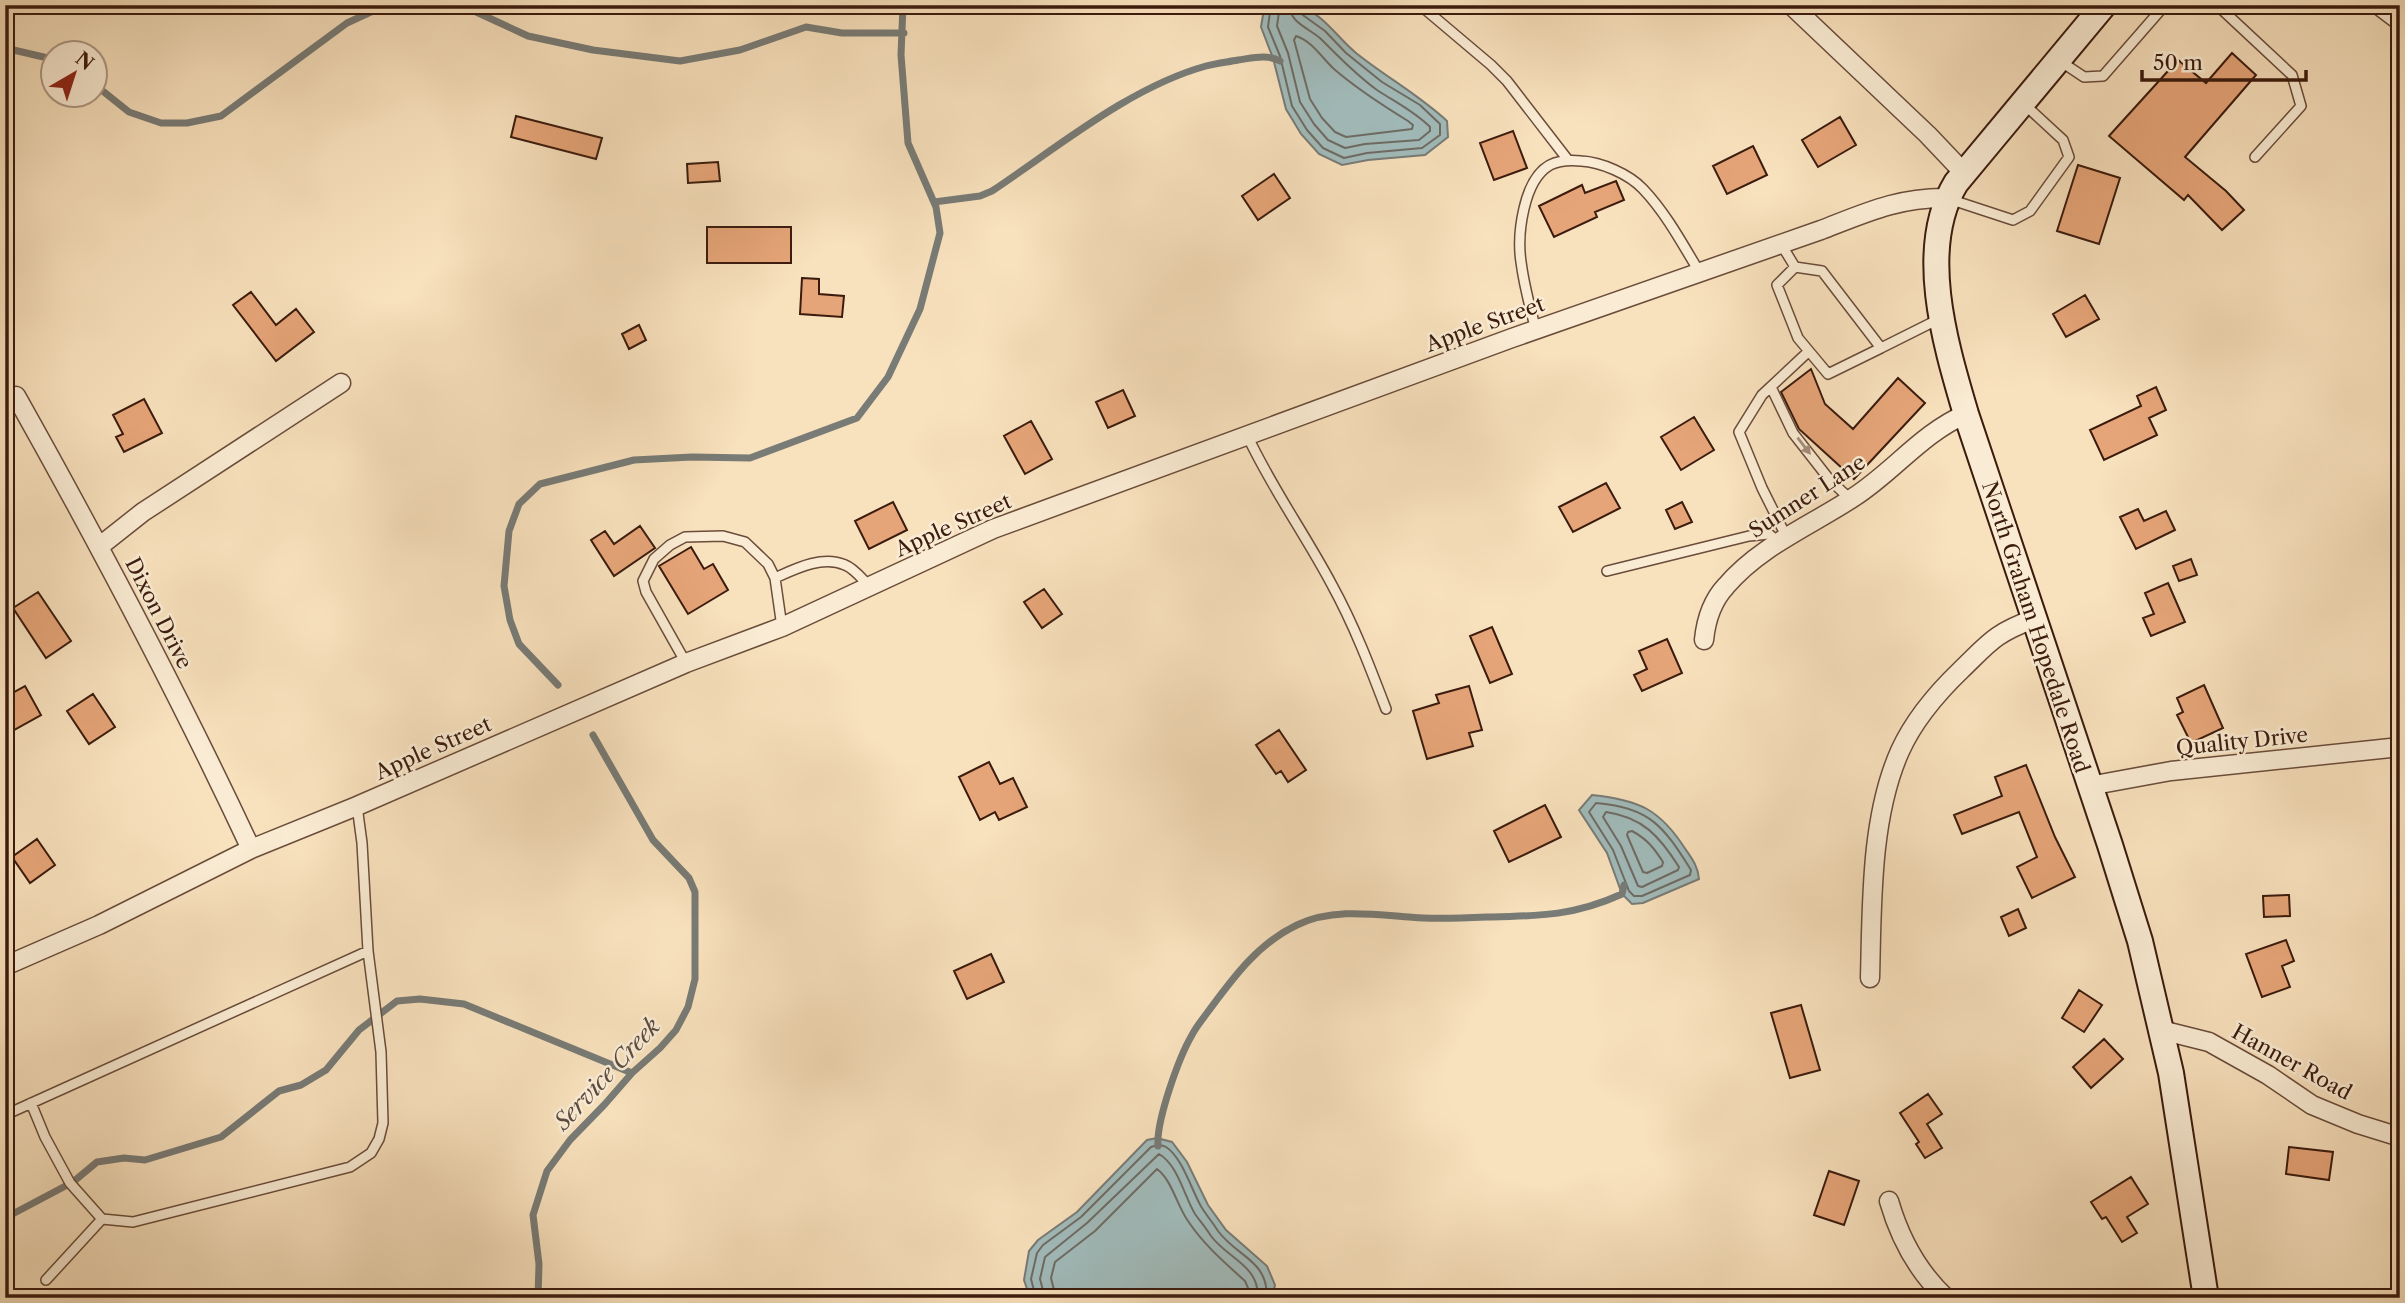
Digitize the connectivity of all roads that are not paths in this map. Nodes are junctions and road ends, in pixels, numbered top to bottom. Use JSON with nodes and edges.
{"nodes":[{"id":1,"x":1420,"y":5,"type":"edge"},
{"id":2,"x":1791,"y":5,"type":"edge"},
{"id":3,"x":2104,"y":5,"type":"edge"},
{"id":4,"x":2217,"y":5,"type":"edge"},
{"id":5,"x":2371,"y":5,"type":"edge"},
{"id":6,"x":2163,"y":6,"type":"edge"},
{"id":7,"x":2400,"y":27,"type":"edge"},
{"id":8,"x":2059,"y":60,"type":"junction"},
{"id":9,"x":2023,"y":103,"type":"junction"},
{"id":10,"x":2255,"y":157,"type":"dead end"},
{"id":11,"x":1568,"y":159,"type":"junction"},
{"id":12,"x":1964,"y":173,"type":"junction"},
{"id":13,"x":1947,"y":198,"type":"junction"},
{"id":14,"x":1781,"y":244,"type":"junction"},
{"id":15,"x":1795,"y":267,"type":"junction"},
{"id":16,"x":1700,"y":273,"type":"junction"},
{"id":17,"x":1941,"y":318,"type":"junction"},
{"id":18,"x":1536,"y":330,"type":"junction"},
{"id":19,"x":1881,"y":348,"type":"junction"},
{"id":20,"x":1809,"y":351,"type":"junction"},
{"id":21,"x":341,"y":383,"type":"dead end"},
{"id":22,"x":1771,"y":387,"type":"junction"},
{"id":23,"x":16,"y":396,"type":"dead end"},
{"id":24,"x":1966,"y":414,"type":"junction"},
{"id":25,"x":1247,"y":435,"type":"junction"},
{"id":26,"x":1850,"y":499,"type":"junction"},
{"id":27,"x":1783,"y":541,"type":"junction"},
{"id":28,"x":100,"y":546,"type":"junction"},
{"id":29,"x":1607,"y":571,"type":"dead end"},
{"id":30,"x":775,"y":578,"type":"junction"},
{"id":31,"x":870,"y":587,"type":"junction"},
{"id":32,"x":2034,"y":619,"type":"junction"},
{"id":33,"x":782,"y":627,"type":"junction"},
{"id":34,"x":1704,"y":640,"type":"dead end"},
{"id":35,"x":686,"y":663,"type":"junction"},
{"id":36,"x":1386,"y":709,"type":"dead end"},
{"id":37,"x":2400,"y":747,"type":"edge"},
{"id":38,"x":2090,"y":786,"type":"junction"},
{"id":39,"x":357,"y":806,"type":"junction"},
{"id":40,"x":251,"y":849,"type":"junction"},
{"id":41,"x":368,"y":951,"type":"junction"},
{"id":42,"x":5,"y":966,"type":"edge"},
{"id":43,"x":1870,"y":978,"type":"dead end"},
{"id":44,"x":2161,"y":1030,"type":"junction"},
{"id":45,"x":31,"y":1102,"type":"junction"},
{"id":46,"x":5,"y":1115,"type":"edge"},
{"id":47,"x":2400,"y":1138,"type":"edge"},
{"id":48,"x":1889,"y":1201,"type":"dead end"},
{"id":49,"x":102,"y":1219,"type":"junction"},
{"id":50,"x":46,"y":1280,"type":"dead end"},
{"id":51,"x":1946,"y":1298,"type":"edge"},
{"id":52,"x":2206,"y":1298,"type":"edge"}],
"edges":[{"from":1,"to":11,"type":"lane"},
{"from":2,"to":12,"type":"street"},
{"from":3,"to":8,"type":"street","name":"North Graham Hopedale Road"},
{"from":4,"to":10,"type":"lane"},
{"from":5,"to":7,"type":"lane"},
{"from":6,"to":8,"type":"lane"},
{"from":8,"to":9,"type":"street","name":"North Graham Hopedale Road"},
{"from":9,"to":12,"type":"street","name":"North Graham Hopedale Road"},
{"from":9,"to":13,"type":"lane"},
{"from":11,"to":16,"type":"lane"},
{"from":11,"to":18,"type":"lane"},
{"from":12,"to":13,"type":"street","name":"North Graham Hopedale Road"},
{"from":13,"to":14,"type":"street","name":"Apple Street"},
{"from":13,"to":17,"type":"street","name":"North Graham Hopedale Road"},
{"from":14,"to":15,"type":"lane"},
{"from":14,"to":16,"type":"street","name":"Apple Street"},
{"from":15,"to":19,"type":"lane"},
{"from":15,"to":20,"type":"lane"},
{"from":16,"to":18,"type":"street","name":"Apple Street"},
{"from":17,"to":19,"type":"lane"},
{"from":17,"to":24,"type":"street","name":"North Graham Hopedale Road"},
{"from":18,"to":25,"type":"street","name":"Apple Street"},
{"from":19,"to":20,"type":"lane"},
{"from":20,"to":22,"type":"lane"},
{"from":21,"to":28,"type":"street","name":"Dixon Drive"},
{"from":22,"to":26,"type":"lane","one_way":true},
{"from":22,"to":27,"type":"lane"},
{"from":23,"to":28,"type":"street"},
{"from":24,"to":26,"type":"street","name":"Sumner Lane"},
{"from":24,"to":32,"type":"street","name":"North Graham Hopedale Road"},
{"from":25,"to":31,"type":"street","name":"Apple Street"},
{"from":25,"to":36,"type":"lane"},
{"from":26,"to":27,"type":"street","name":"Sumner Lane"},
{"from":27,"to":29,"type":"lane"},
{"from":27,"to":34,"type":"street","name":"Sumner Lane"},
{"from":28,"to":40,"type":"street","name":"Dixon Drive"},
{"from":30,"to":31,"type":"lane"},
{"from":30,"to":33,"type":"lane"},
{"from":30,"to":35,"type":"lane"},
{"from":31,"to":33,"type":"street","name":"Apple Street"},
{"from":32,"to":38,"type":"street","name":"North Graham Hopedale Road"},
{"from":32,"to":43,"type":"street"},
{"from":33,"to":35,"type":"street","name":"Apple Street"},
{"from":35,"to":39,"type":"street","name":"Apple Street"},
{"from":37,"to":38,"type":"street","name":"Quality Drive"},
{"from":38,"to":44,"type":"street","name":"North Graham Hopedale Road"},
{"from":39,"to":40,"type":"street","name":"Apple Street"},
{"from":39,"to":41,"type":"lane"},
{"from":40,"to":42,"type":"street","name":"Apple Street"},
{"from":41,"to":45,"type":"lane"},
{"from":41,"to":49,"type":"lane"},
{"from":44,"to":47,"type":"street","name":"Hanner Road"},
{"from":44,"to":52,"type":"street","name":"North Graham Hopedale Road"},
{"from":45,"to":46,"type":"lane"},
{"from":45,"to":49,"type":"lane"},
{"from":48,"to":51,"type":"street"},
{"from":49,"to":50,"type":"lane"}]}
